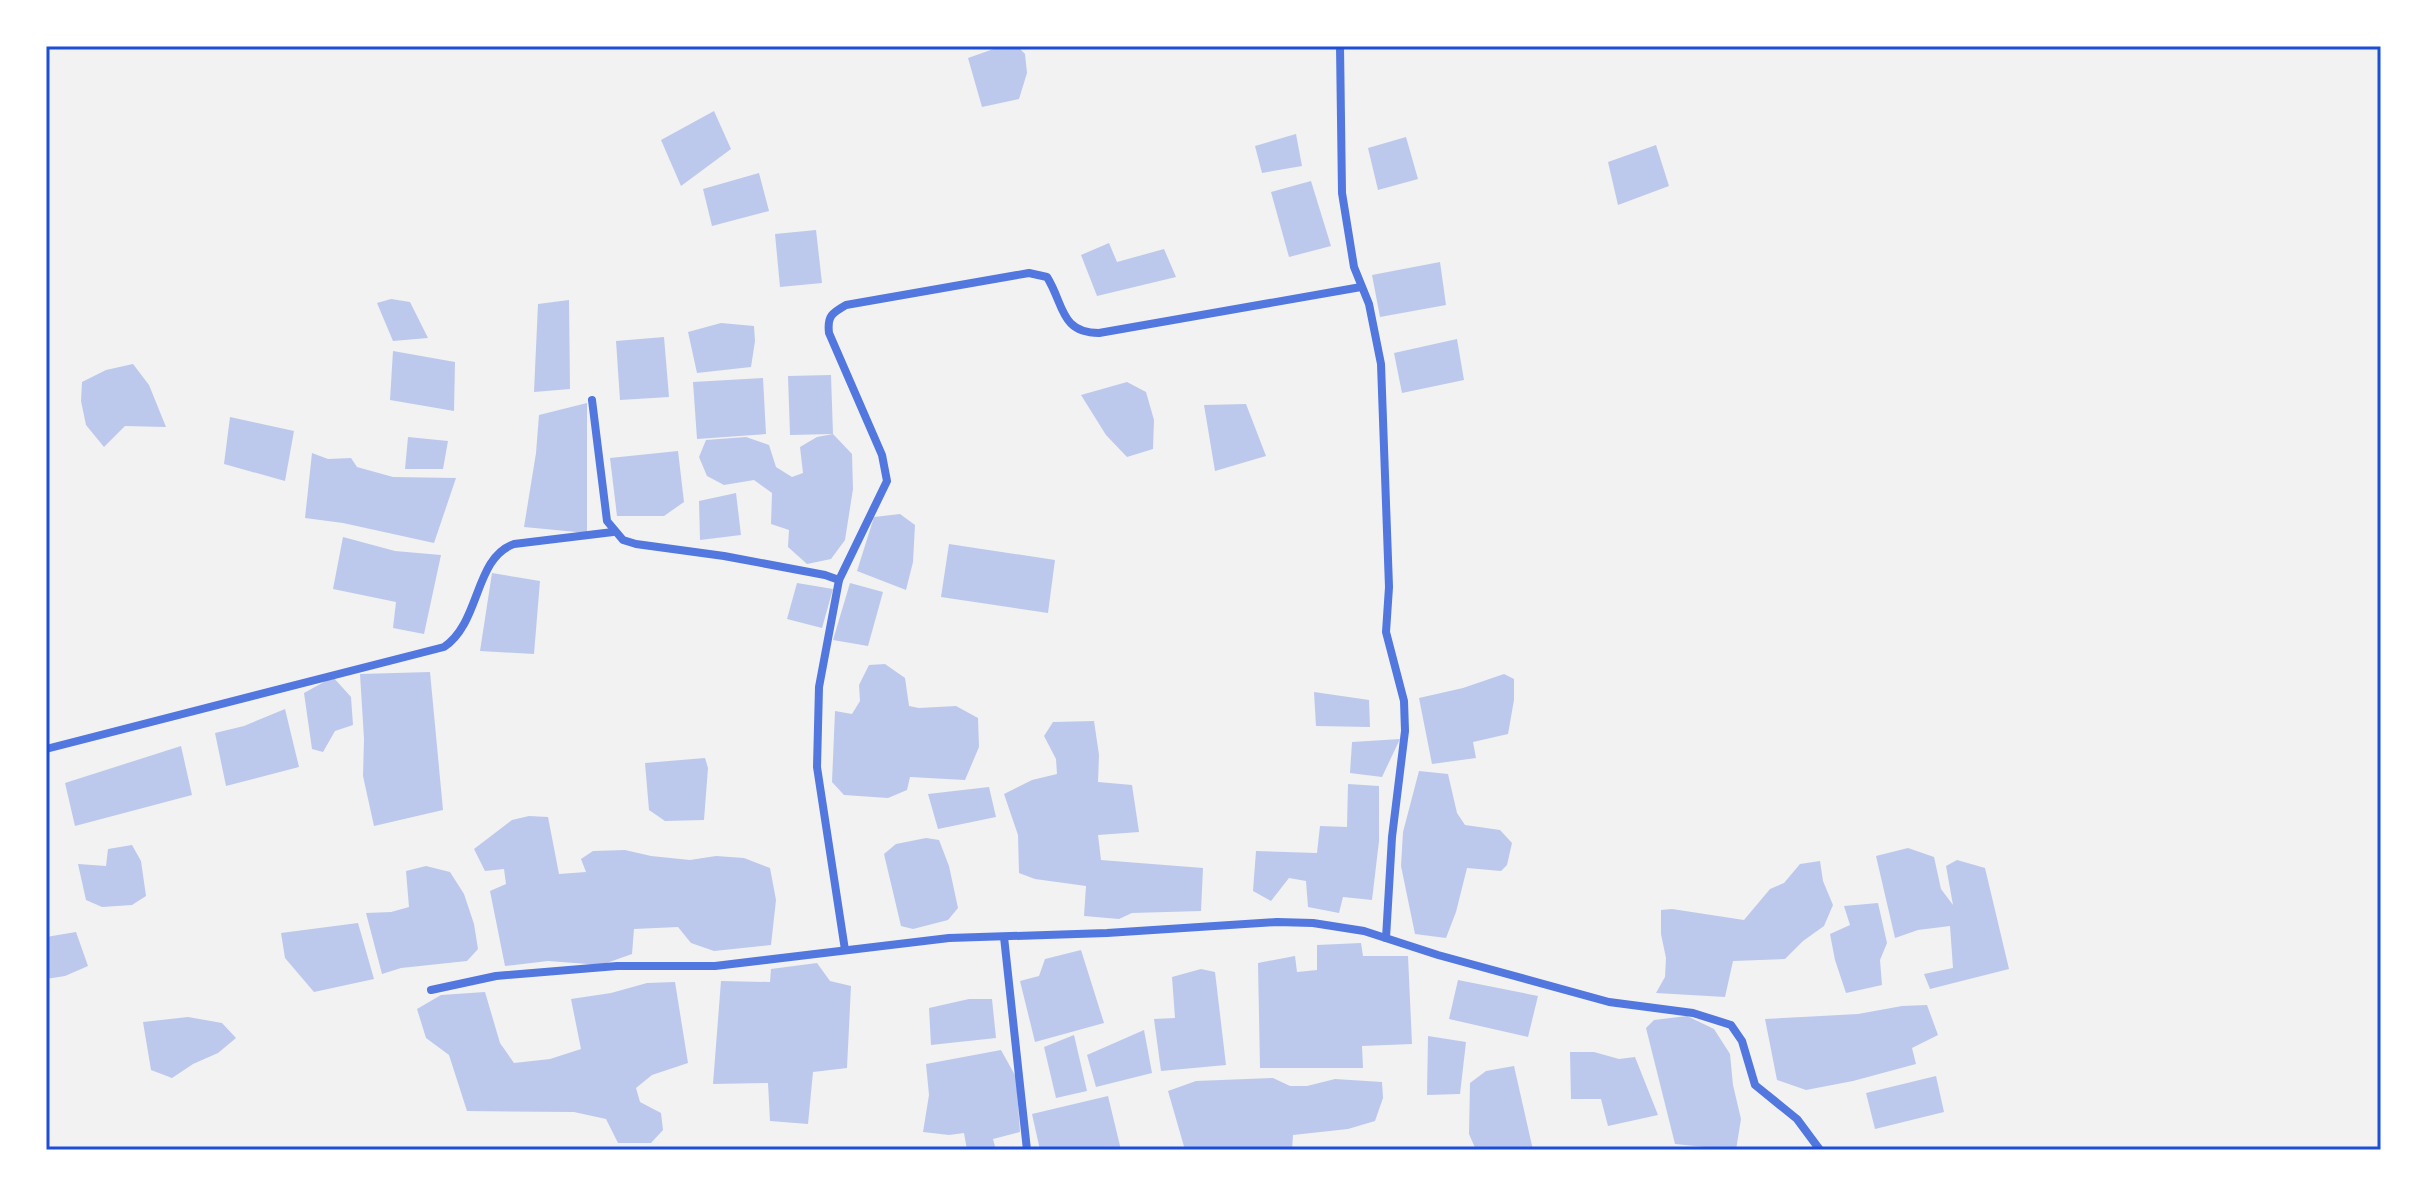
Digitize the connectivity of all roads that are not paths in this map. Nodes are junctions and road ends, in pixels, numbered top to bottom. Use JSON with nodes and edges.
{"nodes":[{"id":1,"x":1340,"y":46,"type":"edge"},
{"id":2,"x":1361,"y":287,"type":"junction"},
{"id":3,"x":592,"y":400,"type":"dead end"},
{"id":4,"x":613,"y":532,"type":"junction"},
{"id":5,"x":839,"y":580,"type":"junction"},
{"id":6,"x":46,"y":749,"type":"edge"},
{"id":7,"x":1004,"y":937,"type":"junction"},
{"id":8,"x":1386,"y":938,"type":"junction"},
{"id":9,"x":845,"y":950,"type":"junction"},
{"id":10,"x":431,"y":990,"type":"dead end"},
{"id":11,"x":1027,"y":1150,"type":"edge"},
{"id":12,"x":1820,"y":1150,"type":"edge"}],
"edges":[{"from":1,"to":2,"type":"street"},
{"from":2,"to":5,"type":"street"},
{"from":2,"to":8,"type":"street"},
{"from":3,"to":4,"type":"street"},
{"from":4,"to":5,"type":"street"},
{"from":4,"to":6,"type":"street"},
{"from":5,"to":9,"type":"street"},
{"from":7,"to":8,"type":"street"},
{"from":7,"to":9,"type":"street"},
{"from":7,"to":11,"type":"street"},
{"from":8,"to":12,"type":"street"},
{"from":9,"to":10,"type":"street"}]}
